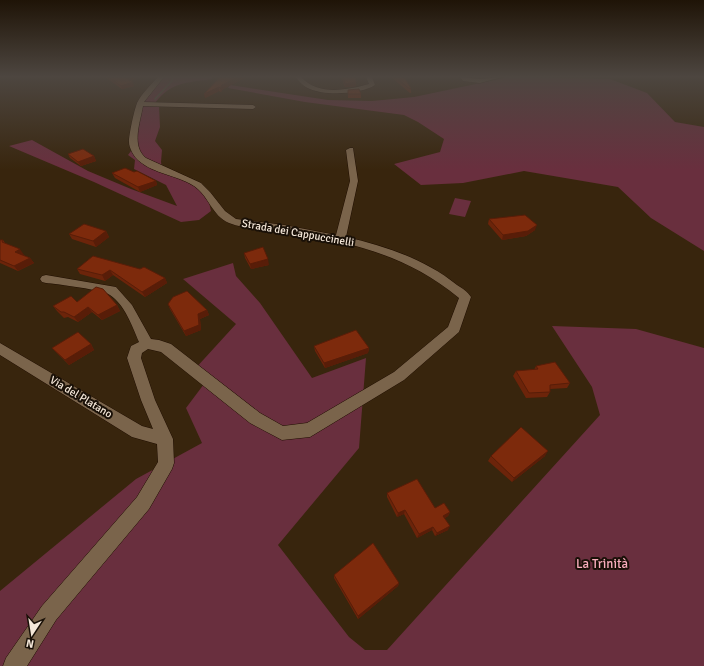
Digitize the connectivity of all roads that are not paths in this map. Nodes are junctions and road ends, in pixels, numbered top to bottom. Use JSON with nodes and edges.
{"nodes":[{"id":1,"x":139,"y":108,"type":"edge"},
{"id":2,"x":350,"y":150,"type":"dead end"},
{"id":3,"x":340,"y":240,"type":"junction"},
{"id":4,"x":46,"y":279,"type":"dead end"},
{"id":5,"x":146,"y":344,"type":"junction"},
{"id":6,"x":0,"y":348,"type":"edge"},
{"id":7,"x":165,"y":439,"type":"junction"},
{"id":8,"x":14,"y":666,"type":"edge"}],
"edges":[{"from":1,"to":3,"type":"street","name":"Strada dei Cappuccinelli"},
{"from":2,"to":3,"type":"street"},
{"from":3,"to":5,"type":"street","name":"Strada dei Cappuccinelli"},
{"from":4,"to":5,"type":"street"},
{"from":5,"to":7,"type":"street"},
{"from":6,"to":7,"type":"street","name":"Via del Platano"},
{"from":7,"to":8,"type":"street"}]}
